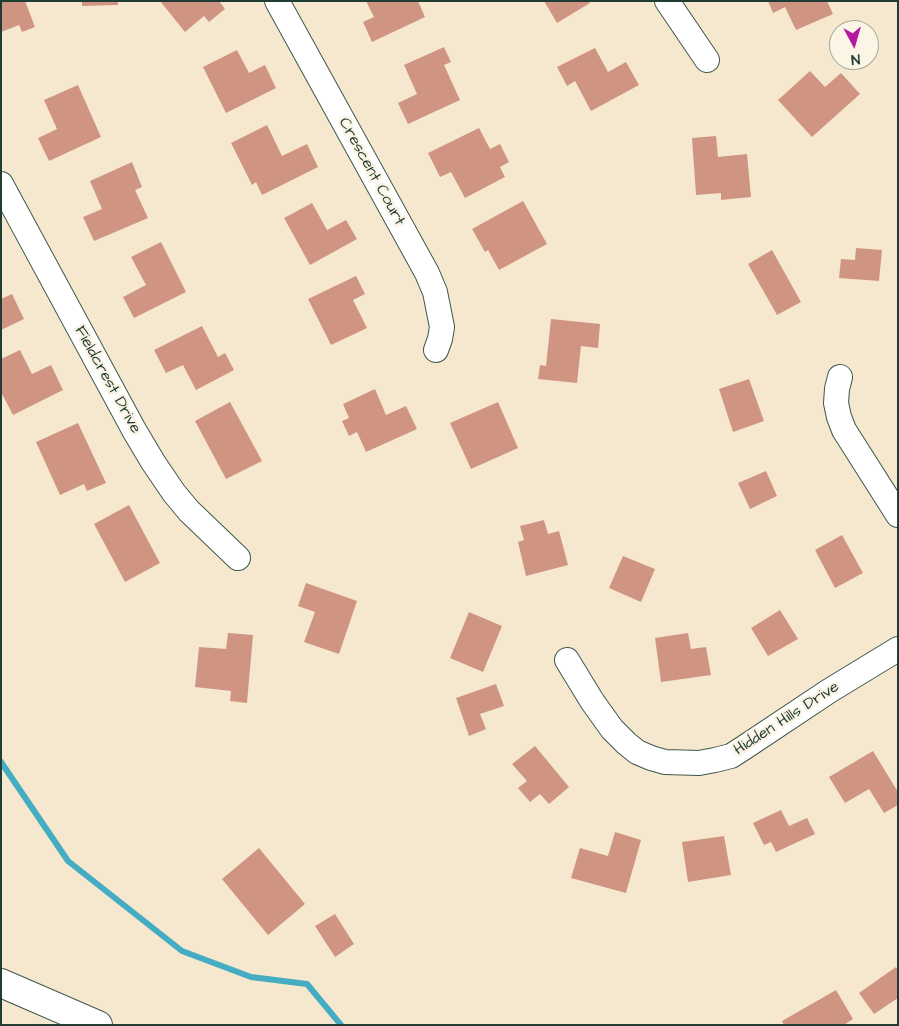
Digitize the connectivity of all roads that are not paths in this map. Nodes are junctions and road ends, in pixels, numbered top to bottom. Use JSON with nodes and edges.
{"nodes":[{"id":1,"x":277,"y":1,"type":"edge"},
{"id":2,"x":667,"y":1,"type":"edge"},
{"id":3,"x":707,"y":60,"type":"dead end"},
{"id":4,"x":1,"y":184,"type":"edge"},
{"id":5,"x":436,"y":350,"type":"dead end"},
{"id":6,"x":840,"y":377,"type":"dead end"},
{"id":7,"x":898,"y":515,"type":"edge"},
{"id":8,"x":238,"y":558,"type":"dead end"},
{"id":9,"x":898,"y":649,"type":"edge"},
{"id":10,"x":567,"y":660,"type":"dead end"},
{"id":11,"x":1,"y":983,"type":"edge"},
{"id":12,"x":90,"y":1023,"type":"edge"}],
"edges":[{"from":1,"to":5,"type":"street","name":"Crescent Court"},
{"from":2,"to":3,"type":"street"},
{"from":4,"to":8,"type":"street","name":"Fieldcrest Drive"},
{"from":6,"to":7,"type":"street"},
{"from":9,"to":10,"type":"street","name":"Hidden Hills Drive"},
{"from":11,"to":12,"type":"street"}]}
